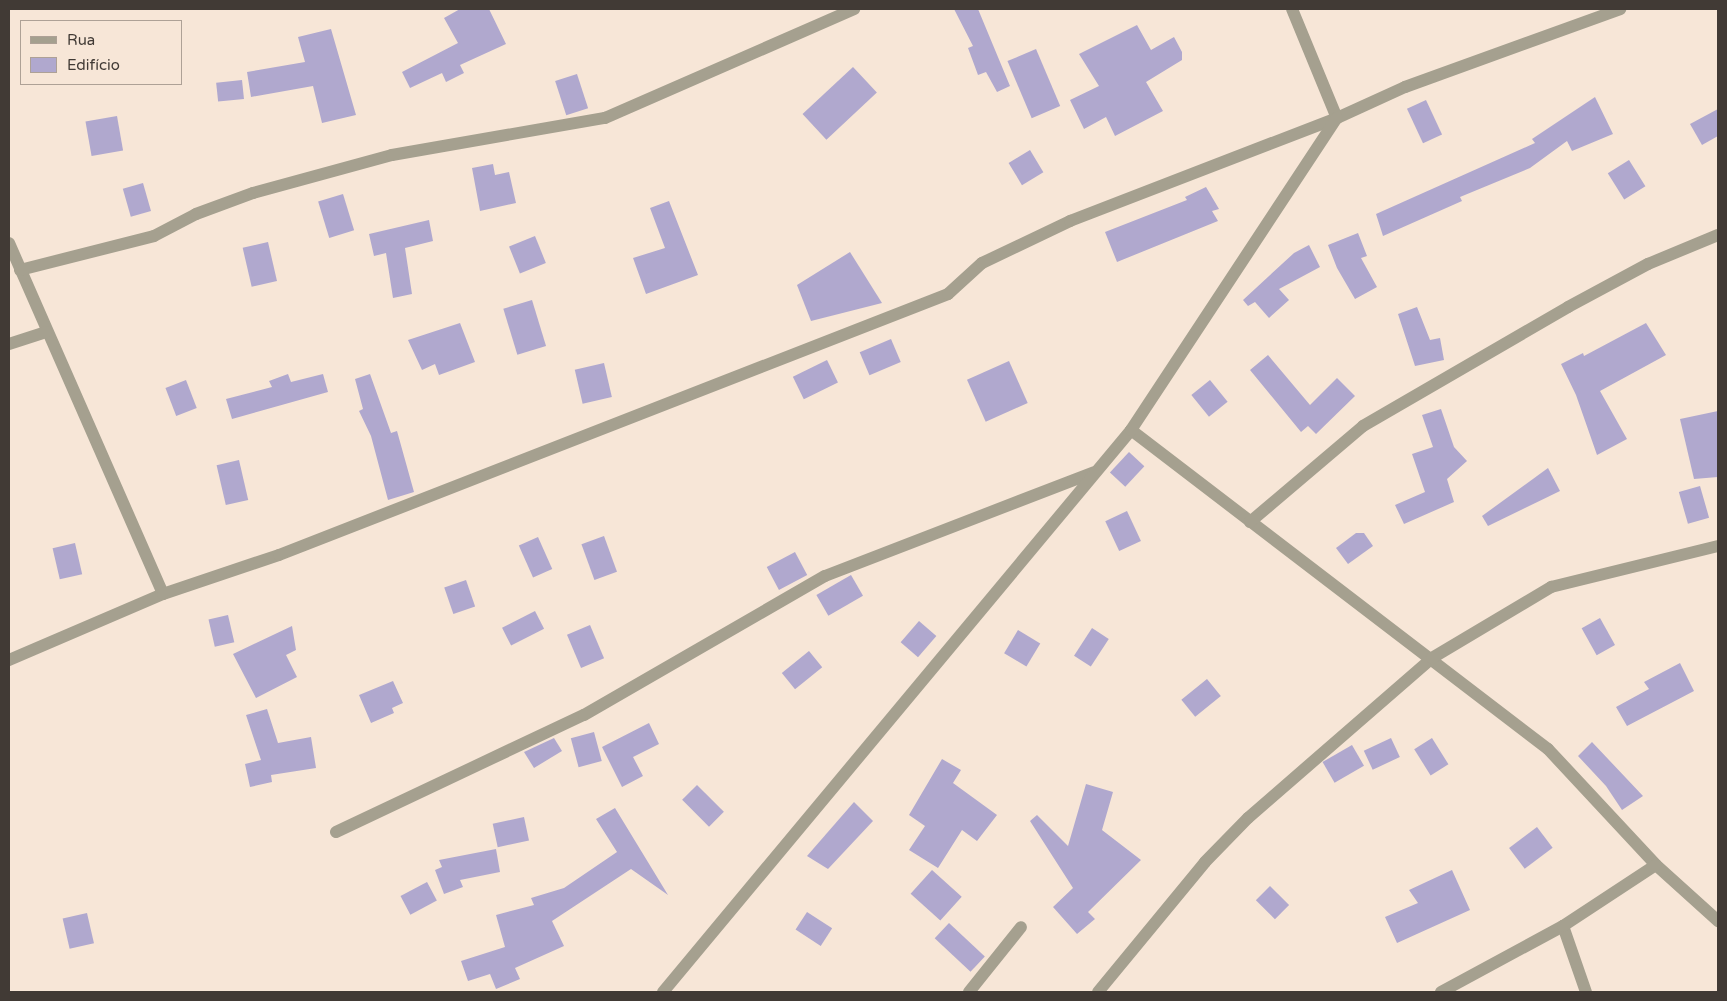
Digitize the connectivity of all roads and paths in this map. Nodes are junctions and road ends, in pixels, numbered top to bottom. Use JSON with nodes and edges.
{"nodes":[{"id":1,"x":854,"y":9,"type":"edge"},
{"id":2,"x":1292,"y":9,"type":"edge"},
{"id":3,"x":1620,"y":9,"type":"edge"},
{"id":4,"x":1337,"y":118,"type":"junction"},
{"id":5,"x":1718,"y":235,"type":"edge"},
{"id":6,"x":9,"y":243,"type":"edge"},
{"id":7,"x":20,"y":270,"type":"junction"},
{"id":8,"x":46,"y":332,"type":"junction"},
{"id":9,"x":9,"y":344,"type":"edge"},
{"id":10,"x":1131,"y":430,"type":"junction"},
{"id":11,"x":1096,"y":472,"type":"junction"},
{"id":12,"x":1250,"y":522,"type":"junction"},
{"id":13,"x":1718,"y":546,"type":"edge"},
{"id":14,"x":163,"y":594,"type":"junction"},
{"id":15,"x":1432,"y":658,"type":"junction"},
{"id":16,"x":9,"y":660,"type":"edge"},
{"id":17,"x":336,"y":832,"type":"dead end"},
{"id":18,"x":1656,"y":865,"type":"junction"},
{"id":19,"x":1718,"y":921,"type":"edge"},
{"id":20,"x":1563,"y":926,"type":"junction"},
{"id":21,"x":1021,"y":927,"type":"dead end"},
{"id":22,"x":663,"y":992,"type":"edge"},
{"id":23,"x":969,"y":992,"type":"edge"},
{"id":24,"x":1098,"y":992,"type":"edge"},
{"id":25,"x":1441,"y":992,"type":"edge"},
{"id":26,"x":1586,"y":992,"type":"edge"}],
"edges":[{"from":1,"to":7,"type":"street"},
{"from":2,"to":4,"type":"street"},
{"from":3,"to":4,"type":"street"},
{"from":4,"to":10,"type":"street"},
{"from":4,"to":14,"type":"street"},
{"from":5,"to":12,"type":"street"},
{"from":6,"to":7,"type":"street"},
{"from":7,"to":8,"type":"street"},
{"from":8,"to":9,"type":"street"},
{"from":8,"to":14,"type":"street"},
{"from":10,"to":11,"type":"street"},
{"from":10,"to":12,"type":"street"},
{"from":11,"to":17,"type":"street"},
{"from":11,"to":22,"type":"street"},
{"from":12,"to":15,"type":"street"},
{"from":13,"to":15,"type":"street"},
{"from":14,"to":16,"type":"street"},
{"from":15,"to":18,"type":"street"},
{"from":15,"to":24,"type":"street"},
{"from":18,"to":19,"type":"street"},
{"from":18,"to":20,"type":"street"},
{"from":20,"to":25,"type":"street"},
{"from":20,"to":26,"type":"street"},
{"from":21,"to":23,"type":"street"}]}
